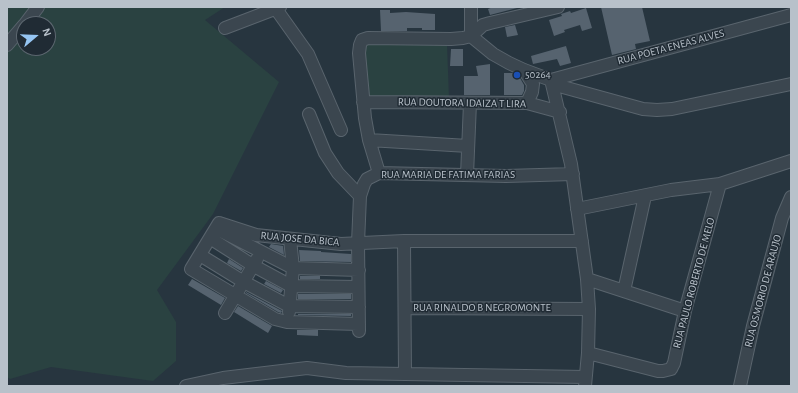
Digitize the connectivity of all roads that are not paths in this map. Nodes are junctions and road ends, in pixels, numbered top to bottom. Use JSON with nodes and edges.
{"nodes":[{"id":1,"x":38,"y":7,"type":"edge"},
{"id":2,"x":471,"y":7,"type":"edge"},
{"id":3,"x":558,"y":7,"type":"edge"},
{"id":4,"x":278,"y":8,"type":"edge"},
{"id":5,"x":791,"y":15,"type":"edge"},
{"id":6,"x":31,"y":16,"type":"edge"},
{"id":7,"x":225,"y":28,"type":"dead end"},
{"id":8,"x":16,"y":34,"type":"edge"},
{"id":9,"x":471,"y":36,"type":"junction"},
{"id":10,"x":7,"y":45,"type":"edge"},
{"id":11,"x":524,"y":70,"type":"junction"},
{"id":12,"x":552,"y":82,"type":"junction"},
{"id":13,"x":791,"y":84,"type":"edge"},
{"id":14,"x":363,"y":102,"type":"junction"},
{"id":15,"x":470,"y":103,"type":"junction"},
{"id":16,"x":528,"y":103,"type":"junction"},
{"id":17,"x":560,"y":112,"type":"junction"},
{"id":18,"x":309,"y":114,"type":"dead end"},
{"id":19,"x":341,"y":130,"type":"dead end"},
{"id":20,"x":369,"y":140,"type":"junction"},
{"id":21,"x":468,"y":146,"type":"junction"},
{"id":22,"x":791,"y":161,"type":"edge"},
{"id":23,"x":379,"y":173,"type":"junction"},
{"id":24,"x":573,"y":174,"type":"junction"},
{"id":25,"x":467,"y":175,"type":"junction"},
{"id":26,"x":720,"y":184,"type":"junction"},
{"id":27,"x":360,"y":196,"type":"junction"},
{"id":28,"x":644,"y":196,"type":"junction"},
{"id":29,"x":791,"y":197,"type":"edge"},
{"id":30,"x":577,"y":209,"type":"junction"},
{"id":31,"x":215,"y":230,"type":"junction"},
{"id":32,"x":270,"y":237,"type":"junction"},
{"id":33,"x":290,"y":239,"type":"junction"},
{"id":34,"x":404,"y":241,"type":"junction"},
{"id":35,"x":582,"y":241,"type":"junction"},
{"id":36,"x":358,"y":243,"type":"junction"},
{"id":37,"x":262,"y":251,"type":"junction"},
{"id":38,"x":200,"y":255,"type":"junction"},
{"id":39,"x":254,"y":266,"type":"junction"},
{"id":40,"x":293,"y":268,"type":"junction"},
{"id":41,"x":359,"y":270,"type":"junction"},
{"id":42,"x":587,"y":279,"type":"junction"},
{"id":43,"x":244,"y":282,"type":"junction"},
{"id":44,"x":291,"y":286,"type":"junction"},
{"id":45,"x":358,"y":288,"type":"junction"},
{"id":46,"x":624,"y":291,"type":"junction"},
{"id":47,"x":235,"y":296,"type":"junction"},
{"id":48,"x":290,"y":306,"type":"junction"},
{"id":49,"x":359,"y":307,"type":"junction"},
{"id":50,"x":405,"y":308,"type":"junction"},
{"id":51,"x":589,"y":309,"type":"junction"},
{"id":52,"x":685,"y":311,"type":"junction"},
{"id":53,"x":225,"y":312,"type":"dead end"},
{"id":54,"x":287,"y":325,"type":"junction"},
{"id":55,"x":588,"y":353,"type":"junction"},
{"id":56,"x":405,"y":374,"type":"junction"},
{"id":57,"x":585,"y":382,"type":"edge"},
{"id":58,"x":186,"y":386,"type":"edge"},
{"id":59,"x":740,"y":386,"type":"edge"}],
"edges":[{"from":1,"to":6,"type":"street"},
{"from":2,"to":9,"type":"street"},
{"from":3,"to":9,"type":"street"},
{"from":4,"to":7,"type":"street"},
{"from":4,"to":19,"type":"street"},
{"from":5,"to":12,"type":"street","name":"RUA POETA ENEAS ALVES"},
{"from":8,"to":10,"type":"street"},
{"from":9,"to":11,"type":"street"},
{"from":9,"to":14,"type":"street"},
{"from":11,"to":12,"type":"street"},
{"from":11,"to":16,"type":"street"},
{"from":12,"to":13,"type":"street"},
{"from":12,"to":17,"type":"street"},
{"from":14,"to":15,"type":"street","name":"RUA DOUTORA IDAIZA T LIRA"},
{"from":14,"to":20,"type":"street"},
{"from":15,"to":16,"type":"street","name":"RUA DOUTORA IDAIZA T LIRA"},
{"from":15,"to":21,"type":"street"},
{"from":16,"to":17,"type":"street","name":"RUA DOUTORA IDAIZA T LIRA"},
{"from":17,"to":24,"type":"street"},
{"from":18,"to":27,"type":"street"},
{"from":20,"to":21,"type":"street"},
{"from":20,"to":23,"type":"street"},
{"from":21,"to":25,"type":"street"},
{"from":22,"to":26,"type":"street"},
{"from":23,"to":25,"type":"street","name":"RUA MARIA DE FATIMA FARIAS"},
{"from":23,"to":27,"type":"street","name":"RUA MARIA DE FATIMA FARIAS"},
{"from":24,"to":25,"type":"street","name":"RUA MARIA DE FATIMA FARIAS"},
{"from":24,"to":30,"type":"street"},
{"from":26,"to":28,"type":"street"},
{"from":26,"to":52,"type":"street","name":"RUA PAULO ROBERTO DE MELO"},
{"from":27,"to":36,"type":"street","name":"RUA MARIA DE FATIMA FARIAS"},
{"from":28,"to":30,"type":"street"},
{"from":28,"to":46,"type":"street"},
{"from":29,"to":59,"type":"street","name":"RUA OSMORIO DE ARAUJO"},
{"from":30,"to":35,"type":"street"},
{"from":31,"to":32,"type":"street","name":"RUA JOSE DA BICA"},
{"from":31,"to":37,"type":"street"},
{"from":31,"to":38,"type":"street"},
{"from":31,"to":39,"type":"street"},
{"from":32,"to":33,"type":"street","name":"RUA JOSE DA BICA"},
{"from":32,"to":37,"type":"street"},
{"from":33,"to":36,"type":"street","name":"RUA JOSE DA BICA"},
{"from":33,"to":40,"type":"street"},
{"from":34,"to":35,"type":"street"},
{"from":34,"to":36,"type":"street","name":"RUA JOSE DA BICA"},
{"from":34,"to":50,"type":"street","name":"RUA RINALDO B NEGROMONTE"},
{"from":35,"to":42,"type":"street"},
{"from":36,"to":41,"type":"street","name":"RUA MARIA DE FATIMA FARIAS"},
{"from":37,"to":39,"type":"street"},
{"from":37,"to":40,"type":"street"},
{"from":38,"to":43,"type":"street"},
{"from":38,"to":47,"type":"street"},
{"from":39,"to":43,"type":"street"},
{"from":39,"to":44,"type":"street"},
{"from":40,"to":41,"type":"street"},
{"from":40,"to":44,"type":"street"},
{"from":41,"to":45,"type":"street","name":"RUA MARIA DE FATIMA FARIAS"},
{"from":42,"to":46,"type":"street"},
{"from":42,"to":51,"type":"street"},
{"from":43,"to":47,"type":"street"},
{"from":43,"to":48,"type":"street"},
{"from":44,"to":45,"type":"street"},
{"from":44,"to":48,"type":"street"},
{"from":45,"to":49,"type":"street","name":"RUA MARIA DE FATIMA FARIAS"},
{"from":46,"to":52,"type":"street"},
{"from":47,"to":53,"type":"street"},
{"from":47,"to":54,"type":"street"},
{"from":48,"to":49,"type":"street"},
{"from":48,"to":54,"type":"street"},
{"from":49,"to":54,"type":"street","name":"RUA MARIA DE FATIMA FARIAS"},
{"from":50,"to":51,"type":"street","name":"RUA RINALDO B NEGROMONTE"},
{"from":50,"to":56,"type":"street"},
{"from":51,"to":55,"type":"street"},
{"from":52,"to":55,"type":"street","name":"RUA PAULO ROBERTO DE MELO"},
{"from":55,"to":57,"type":"street"},
{"from":56,"to":57,"type":"street"},
{"from":56,"to":58,"type":"street"}]}
